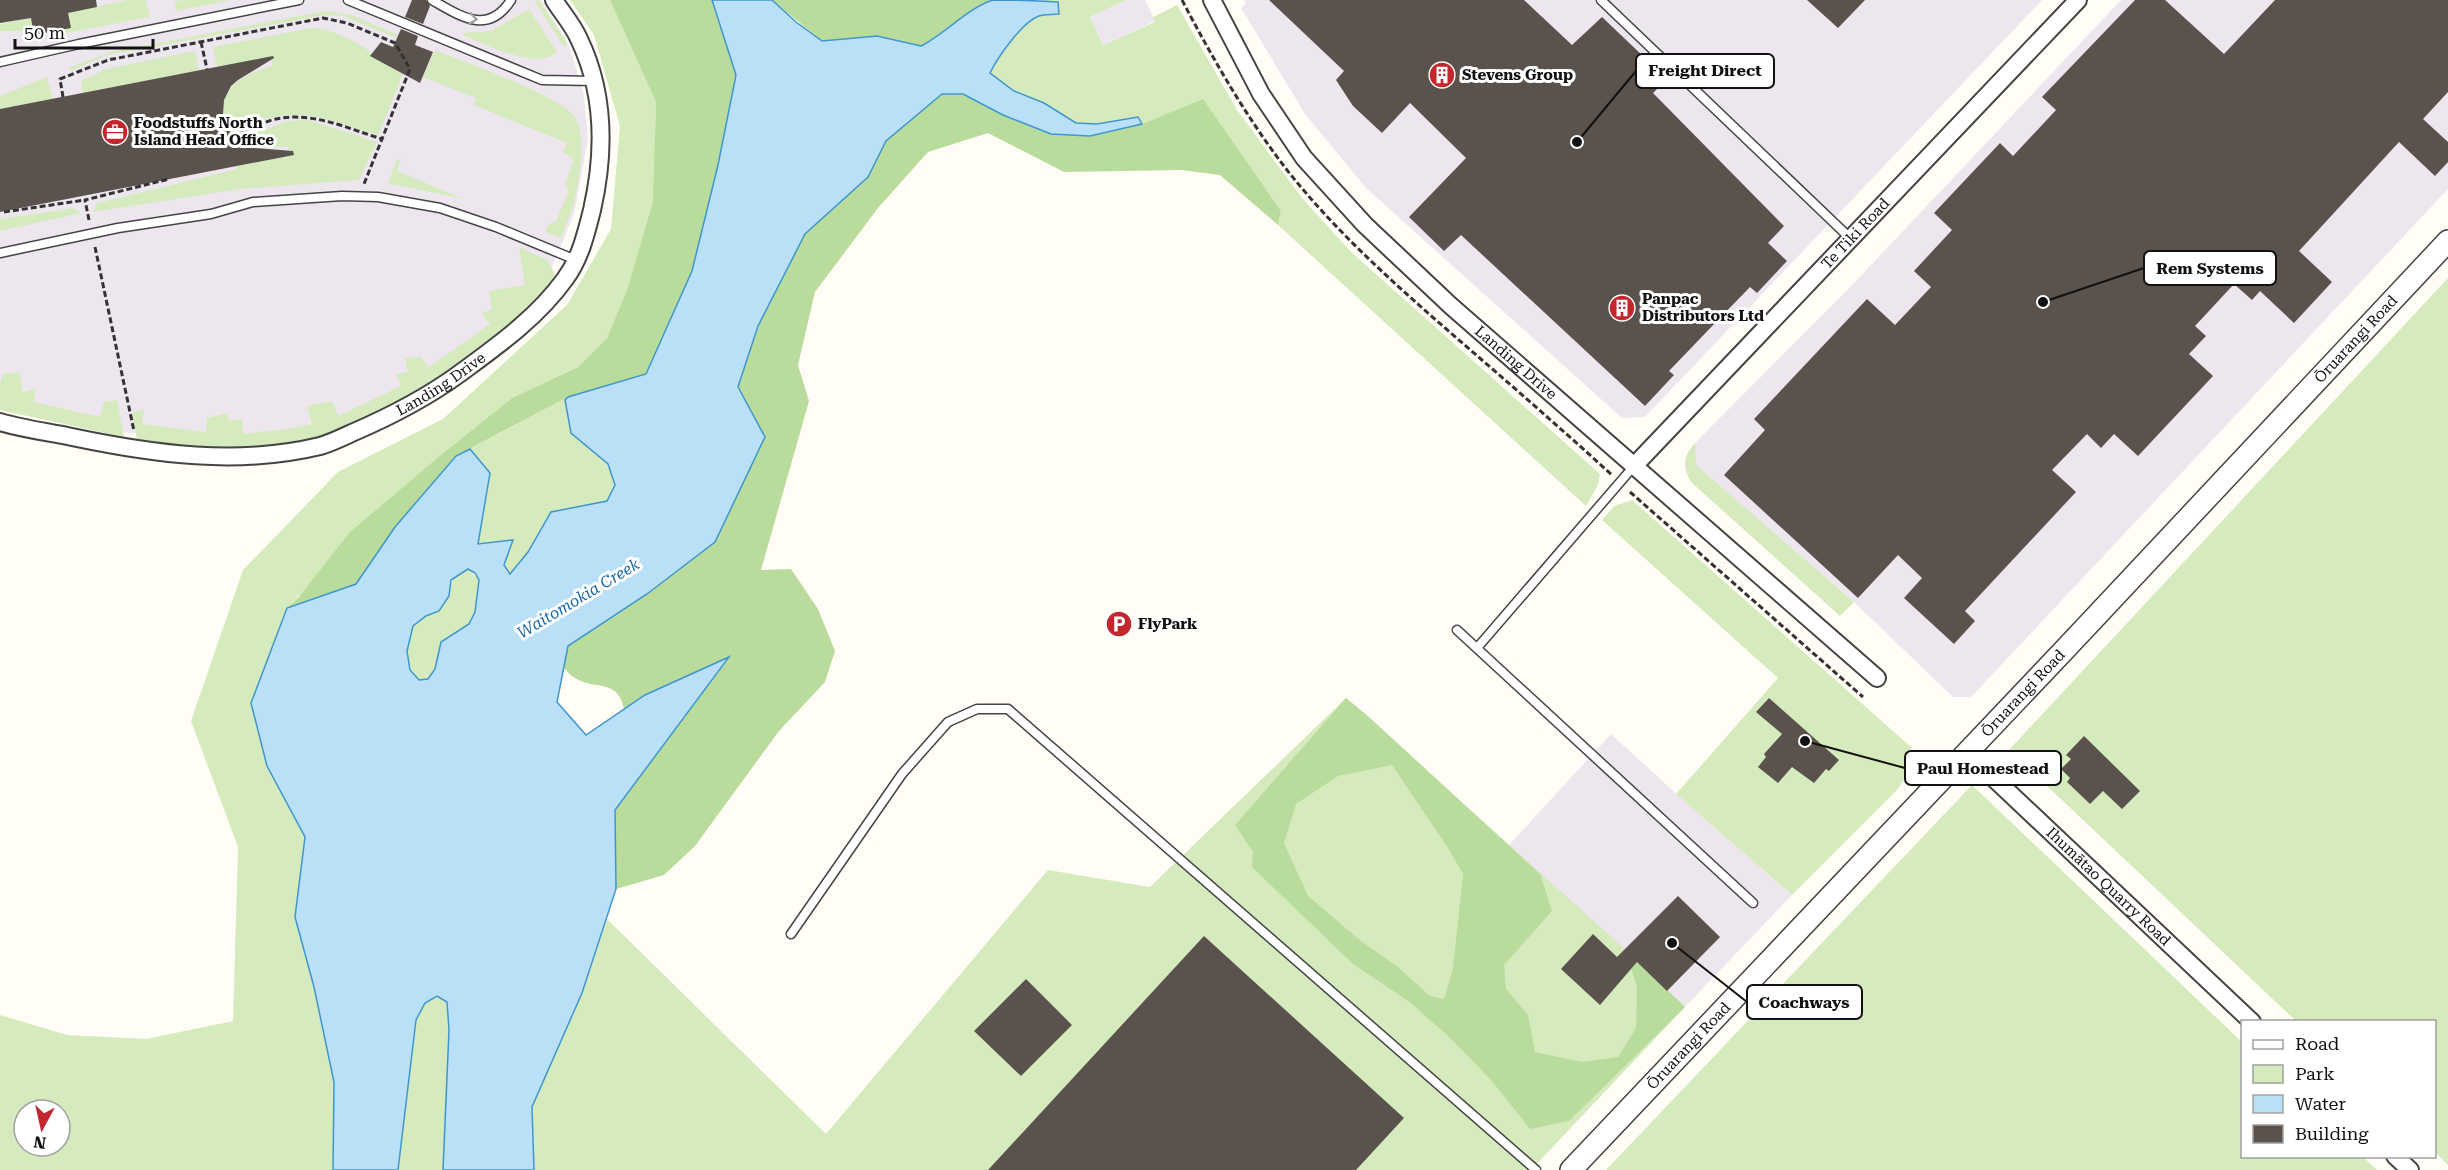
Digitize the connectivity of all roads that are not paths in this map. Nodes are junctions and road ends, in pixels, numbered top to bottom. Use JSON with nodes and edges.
{"nodes":[{"id":1,"x":299,"y":0,"type":"edge"},
{"id":2,"x":348,"y":0,"type":"edge"},
{"id":3,"x":432,"y":0,"type":"edge"},
{"id":4,"x":511,"y":0,"type":"edge"},
{"id":5,"x":554,"y":0,"type":"edge"},
{"id":6,"x":1212,"y":0,"type":"edge"},
{"id":7,"x":1601,"y":0,"type":"edge"},
{"id":8,"x":2078,"y":0,"type":"edge"},
{"id":9,"x":364,"y":2,"type":"edge"},
{"id":10,"x":0,"y":62,"type":"edge"},
{"id":11,"x":594,"y":81,"type":"junction"},
{"id":12,"x":1851,"y":239,"type":"junction"},
{"id":13,"x":2448,"y":242,"type":"edge"},
{"id":14,"x":0,"y":253,"type":"edge"},
{"id":15,"x":576,"y":260,"type":"junction"},
{"id":16,"x":0,"y":422,"type":"edge"},
{"id":17,"x":1634,"y":466,"type":"junction"},
{"id":18,"x":1457,"y":630,"type":"dead end"},
{"id":19,"x":1477,"y":648,"type":"junction"},
{"id":20,"x":1877,"y":678,"type":"dead end"},
{"id":21,"x":1966,"y":752,"type":"junction"},
{"id":22,"x":1753,"y":903,"type":"dead end"},
{"id":23,"x":791,"y":934,"type":"dead end"},
{"id":24,"x":2250,"y":1020,"type":"edge"},
{"id":25,"x":2398,"y":1158,"type":"edge"},
{"id":26,"x":1536,"y":1170,"type":"edge"},
{"id":27,"x":1571,"y":1170,"type":"edge"},
{"id":28,"x":2410,"y":1170,"type":"edge"}],
"edges":[{"from":1,"to":10,"type":"lane"},
{"from":2,"to":9,"type":"lane"},
{"from":3,"to":4,"type":"lane","one_way":true},
{"from":5,"to":11,"type":"street","name":"Landing Drive"},
{"from":6,"to":17,"type":"street","name":"Landing Drive"},
{"from":7,"to":12,"type":"lane"},
{"from":8,"to":12,"type":"street","name":"Te Tiki Road"},
{"from":9,"to":11,"type":"lane"},
{"from":11,"to":15,"type":"street","name":"Landing Drive"},
{"from":12,"to":17,"type":"street","name":"Te Tiki Road"},
{"from":13,"to":21,"type":"street","name":"Ōruarangi Road"},
{"from":14,"to":15,"type":"lane"},
{"from":15,"to":16,"type":"street","name":"Landing Drive"},
{"from":17,"to":19,"type":"lane"},
{"from":17,"to":20,"type":"street","name":"Landing Drive"},
{"from":18,"to":19,"type":"lane"},
{"from":19,"to":22,"type":"lane"},
{"from":21,"to":24,"type":"street","name":"Ihumātao Quarry Road"},
{"from":21,"to":27,"type":"street","name":"Ōruarangi Road"},
{"from":23,"to":26,"type":"lane"},
{"from":25,"to":28,"type":"street"}]}
